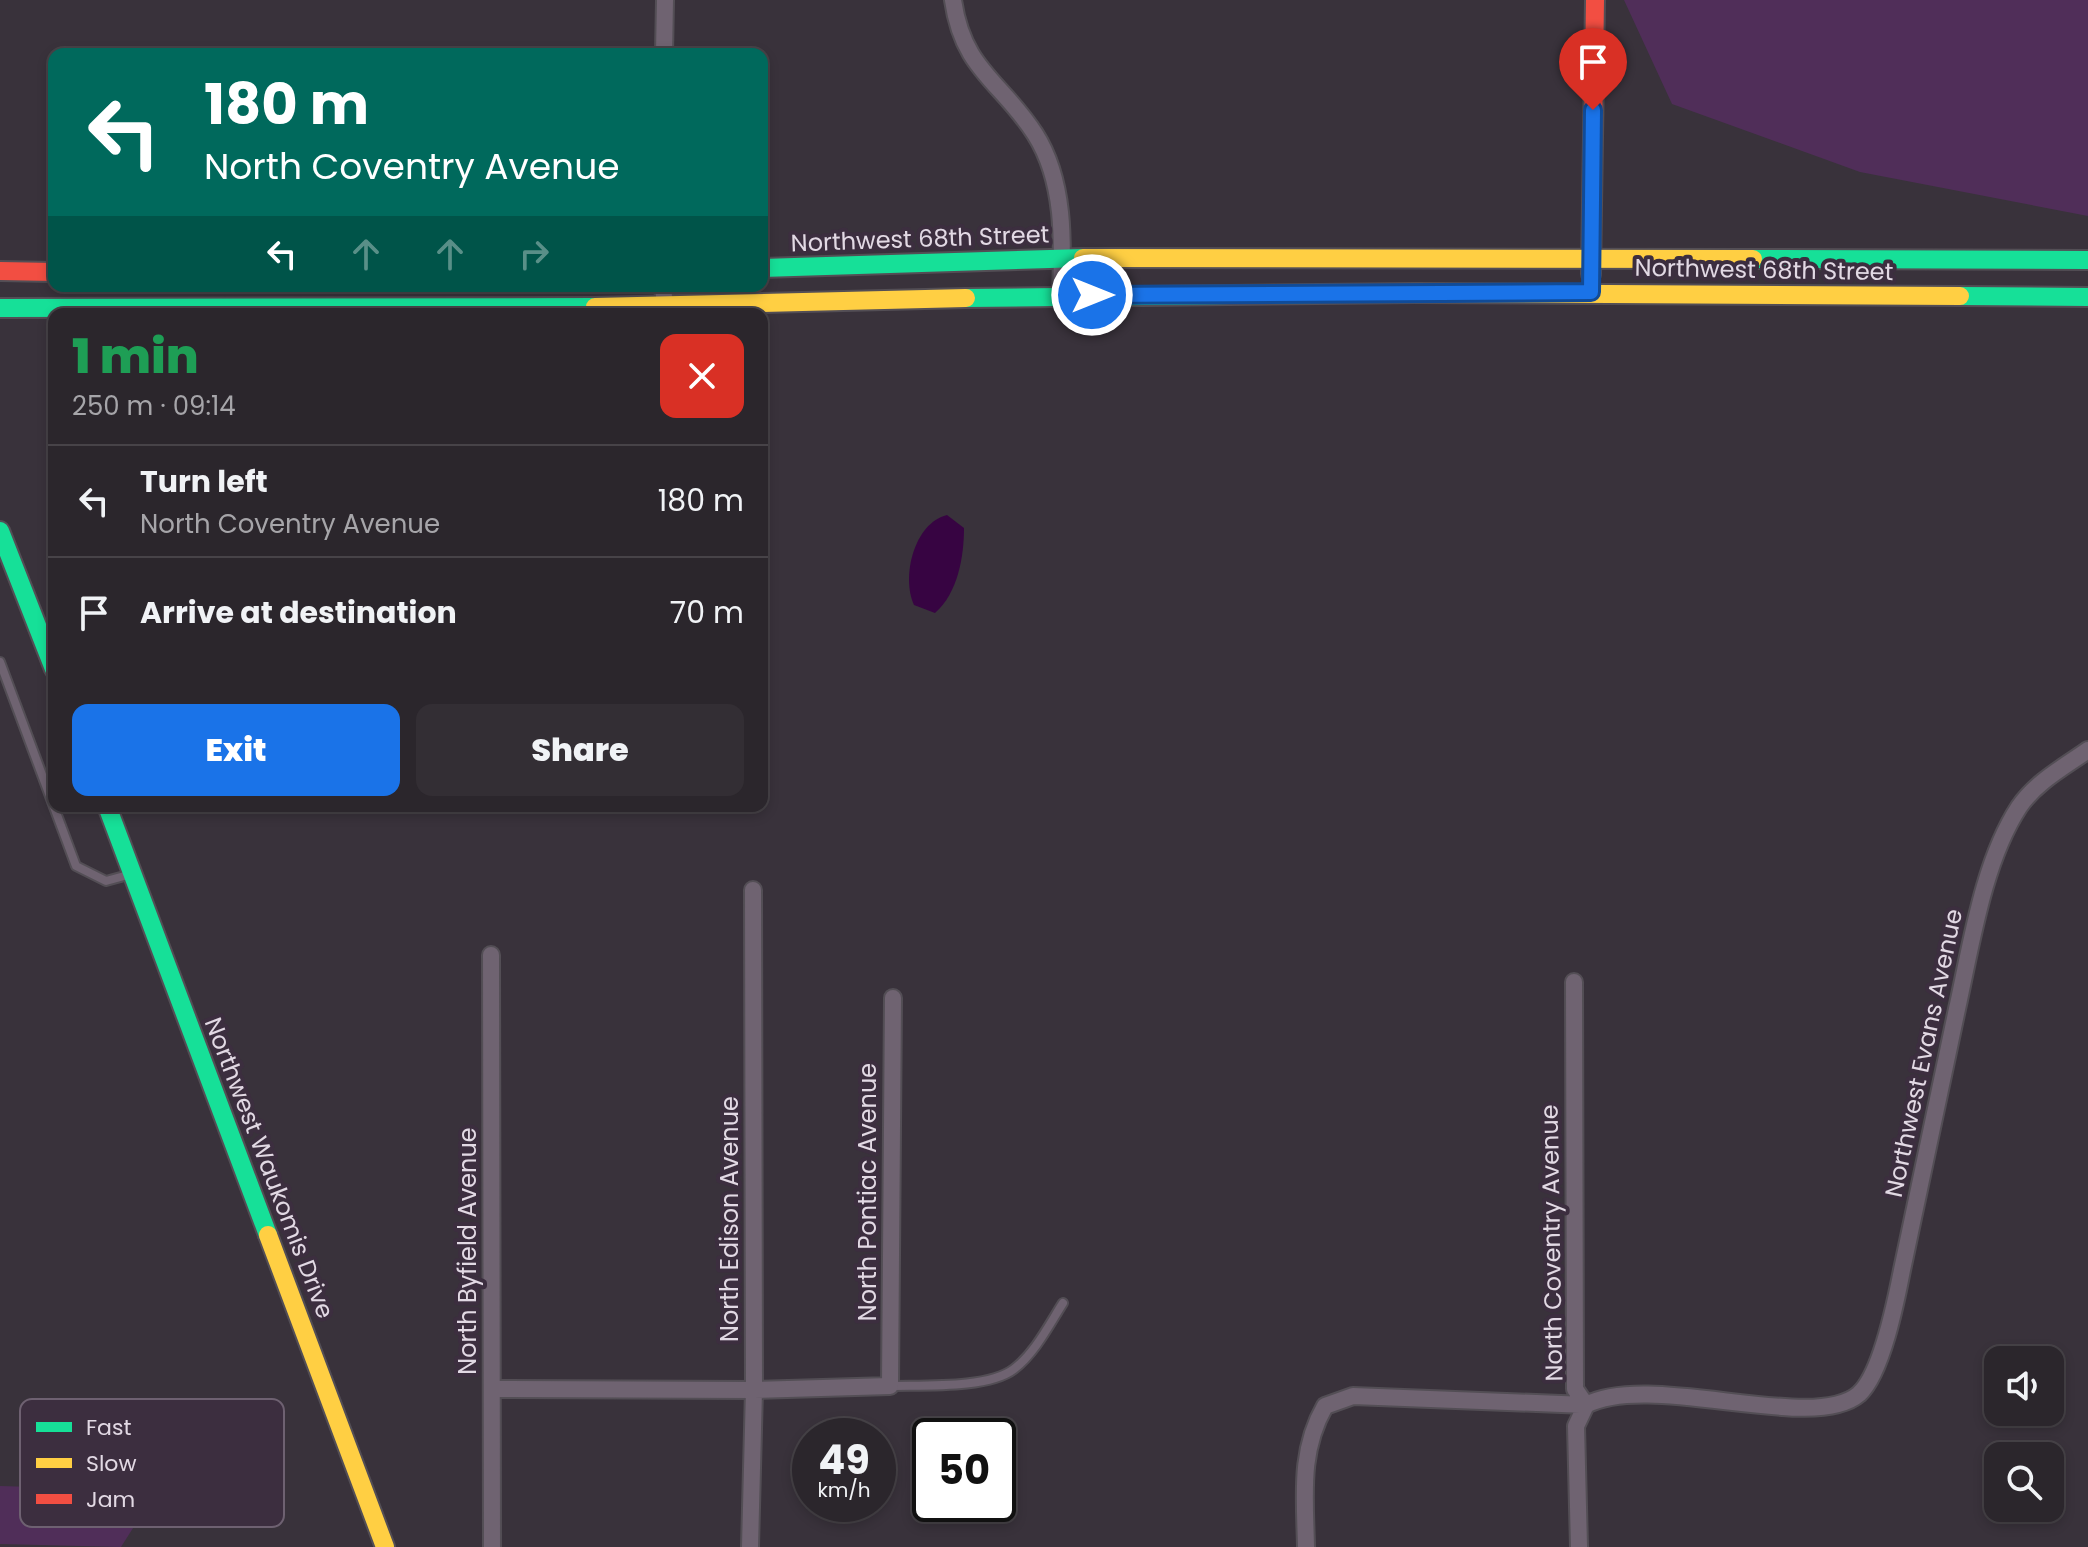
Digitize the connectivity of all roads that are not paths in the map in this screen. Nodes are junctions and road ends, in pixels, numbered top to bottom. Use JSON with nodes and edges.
{"nodes":[{"id":1,"x":665,"y":0,"type":"edge"},
{"id":2,"x":953,"y":0,"type":"edge"},
{"id":3,"x":1595,"y":0,"type":"edge"},
{"id":4,"x":664,"y":48,"type":"edge"},
{"id":5,"x":1062,"y":258,"type":"junction"},
{"id":6,"x":1591,"y":258,"type":"junction"},
{"id":7,"x":2088,"y":260,"type":"edge"},
{"id":8,"x":768,"y":268,"type":"edge"},
{"id":9,"x":0,"y":271,"type":"edge"},
{"id":10,"x":48,"y":272,"type":"edge"},
{"id":11,"x":664,"y":292,"type":"edge"},
{"id":12,"x":1591,"y":292,"type":"junction"},
{"id":13,"x":1061,"y":295,"type":"junction"},
{"id":14,"x":2088,"y":297,"type":"edge"},
{"id":15,"x":665,"y":307,"type":"junction"},
{"id":16,"x":0,"y":308,"type":"edge"},
{"id":17,"x":48,"y":308,"type":"edge"},
{"id":18,"x":422,"y":308,"type":"edge"},
{"id":19,"x":0,"y":531,"type":"edge"},
{"id":20,"x":48,"y":654,"type":"edge"},
{"id":21,"x":0,"y":662,"type":"edge"},
{"id":22,"x":2088,"y":750,"type":"edge"},
{"id":23,"x":48,"y":791,"type":"edge"},
{"id":24,"x":56,"y":812,"type":"edge"},
{"id":25,"x":109,"y":812,"type":"edge"},
{"id":26,"x":133,"y":874,"type":"junction"},
{"id":27,"x":753,"y":890,"type":"dead end"},
{"id":28,"x":491,"y":955,"type":"dead end"},
{"id":29,"x":1574,"y":982,"type":"dead end"},
{"id":30,"x":893,"y":998,"type":"dead end"},
{"id":31,"x":1063,"y":1303,"type":"dead end"},
{"id":32,"x":890,"y":1386,"type":"junction"},
{"id":33,"x":492,"y":1389,"type":"junction"},
{"id":34,"x":754,"y":1390,"type":"junction"},
{"id":35,"x":1586,"y":1405,"type":"junction"},
{"id":36,"x":385,"y":1547,"type":"edge"},
{"id":37,"x":492,"y":1547,"type":"edge"},
{"id":38,"x":750,"y":1547,"type":"edge"},
{"id":39,"x":1306,"y":1547,"type":"edge"},
{"id":40,"x":1579,"y":1547,"type":"edge"}],
"edges":[{"from":1,"to":4,"type":"street"},
{"from":2,"to":5,"type":"street"},
{"from":3,"to":6,"type":"main road"},
{"from":5,"to":6,"type":"main road","name":"Northwest 68th Street"},
{"from":5,"to":8,"type":"main road","name":"Northwest 68th Street"},
{"from":5,"to":13,"type":"street"},
{"from":6,"to":7,"type":"main road","name":"Northwest 68th Street"},
{"from":6,"to":12,"type":"main road"},
{"from":9,"to":10,"type":"main road"},
{"from":11,"to":15,"type":"street"},
{"from":12,"to":13,"type":"main road","name":"Northwest 68th Street"},
{"from":12,"to":14,"type":"main road","name":"Northwest 68th Street"},
{"from":13,"to":15,"type":"main road","name":"Northwest 68th Street"},
{"from":15,"to":18,"type":"main road","name":"Northwest 68th Street"},
{"from":16,"to":17,"type":"main road","name":"Northwest 68th Street"},
{"from":19,"to":20,"type":"main road"},
{"from":21,"to":23,"type":"lane"},
{"from":22,"to":35,"type":"street","name":"Northwest Evans Avenue"},
{"from":24,"to":26,"type":"lane"},
{"from":25,"to":26,"type":"main road","name":"Northwest Waukomis Drive"},
{"from":26,"to":36,"type":"main road","name":"Northwest Waukomis Drive"},
{"from":27,"to":34,"type":"street","name":"North Edison Avenue"},
{"from":28,"to":33,"type":"street","name":"North Byfield Avenue"},
{"from":29,"to":35,"type":"street","name":"North Coventry Avenue"},
{"from":30,"to":32,"type":"street","name":"North Pontiac Avenue"},
{"from":31,"to":32,"type":"lane"},
{"from":32,"to":34,"type":"street"},
{"from":33,"to":34,"type":"street"},
{"from":33,"to":37,"type":"street","name":"North Byfield Avenue"},
{"from":34,"to":38,"type":"street","name":"North Edison Avenue"},
{"from":35,"to":39,"type":"street"},
{"from":35,"to":40,"type":"street","name":"North Coventry Avenue"}]}
